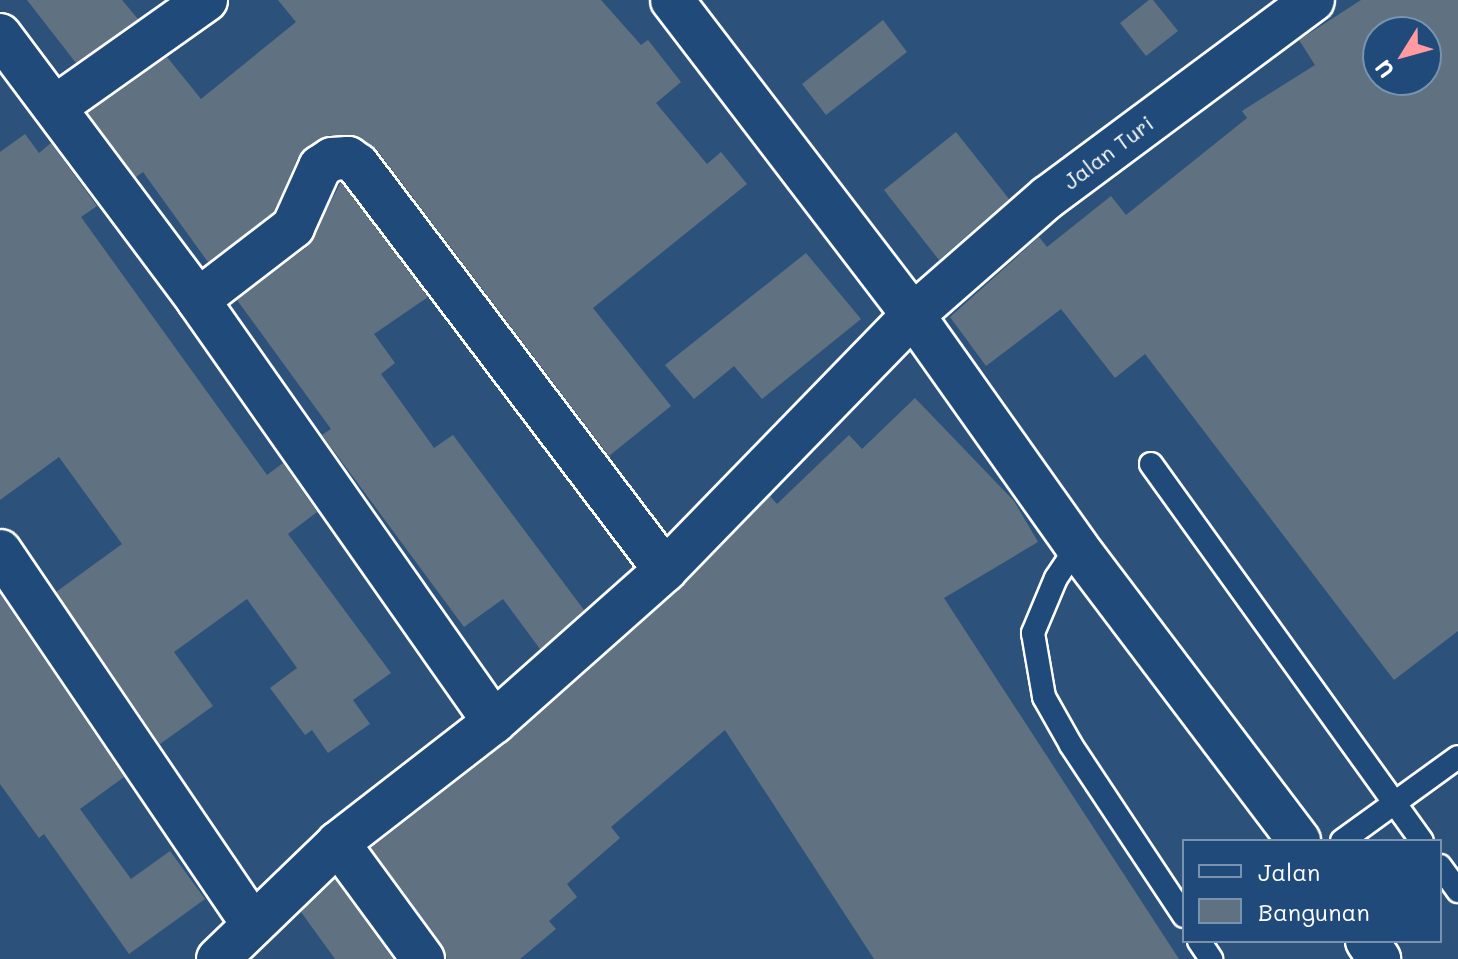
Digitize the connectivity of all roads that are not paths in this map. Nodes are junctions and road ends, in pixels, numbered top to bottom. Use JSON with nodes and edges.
{"nodes":[{"id":1,"x":206,"y":0,"type":"edge"},
{"id":2,"x":672,"y":0,"type":"edge"},
{"id":3,"x":1313,"y":0,"type":"edge"},
{"id":4,"x":0,"y":35,"type":"edge"},
{"id":5,"x":55,"y":107,"type":"junction"},
{"id":6,"x":198,"y":300,"type":"junction"},
{"id":7,"x":913,"y":315,"type":"junction"},
{"id":8,"x":1151,"y":464,"type":"dead end"},
{"id":9,"x":1077,"y":547,"type":"junction"},
{"id":10,"x":0,"y":551,"type":"edge"},
{"id":11,"x":665,"y":570,"type":"junction"},
{"id":12,"x":494,"y":722,"type":"junction"},
{"id":13,"x":1458,"y":757,"type":"edge"},
{"id":14,"x":1395,"y":803,"type":"junction"},
{"id":15,"x":1297,"y":839,"type":"edge"},
{"id":16,"x":1345,"y":839,"type":"edge"},
{"id":17,"x":1421,"y":839,"type":"edge"},
{"id":18,"x":338,"y":843,"type":"junction"},
{"id":19,"x":1442,"y":869,"type":"edge"},
{"id":20,"x":1458,"y":891,"type":"edge"},
{"id":21,"x":1182,"y":913,"type":"edge"},
{"id":22,"x":253,"y":924,"type":"junction"},
{"id":23,"x":218,"y":959,"type":"edge"},
{"id":24,"x":423,"y":959,"type":"edge"}],
"edges":[{"from":1,"to":5,"type":"street"},
{"from":2,"to":7,"type":"street"},
{"from":3,"to":7,"type":"street","name":"Jalan Turi"},
{"from":4,"to":5,"type":"street"},
{"from":5,"to":6,"type":"street"},
{"from":6,"to":11,"type":"street"},
{"from":6,"to":12,"type":"street"},
{"from":7,"to":9,"type":"street"},
{"from":7,"to":11,"type":"street","name":"Jalan Turi"},
{"from":8,"to":14,"type":"lane"},
{"from":9,"to":15,"type":"street"},
{"from":9,"to":21,"type":"lane"},
{"from":10,"to":22,"type":"street"},
{"from":11,"to":12,"type":"street","name":"Jalan Turi"},
{"from":12,"to":18,"type":"street","name":"Jalan Turi"},
{"from":13,"to":14,"type":"lane"},
{"from":14,"to":16,"type":"lane"},
{"from":14,"to":17,"type":"lane"},
{"from":18,"to":22,"type":"street","name":"Jalan Turi"},
{"from":18,"to":24,"type":"street"},
{"from":19,"to":20,"type":"lane"},
{"from":22,"to":23,"type":"street","name":"Jalan Turi"}]}
